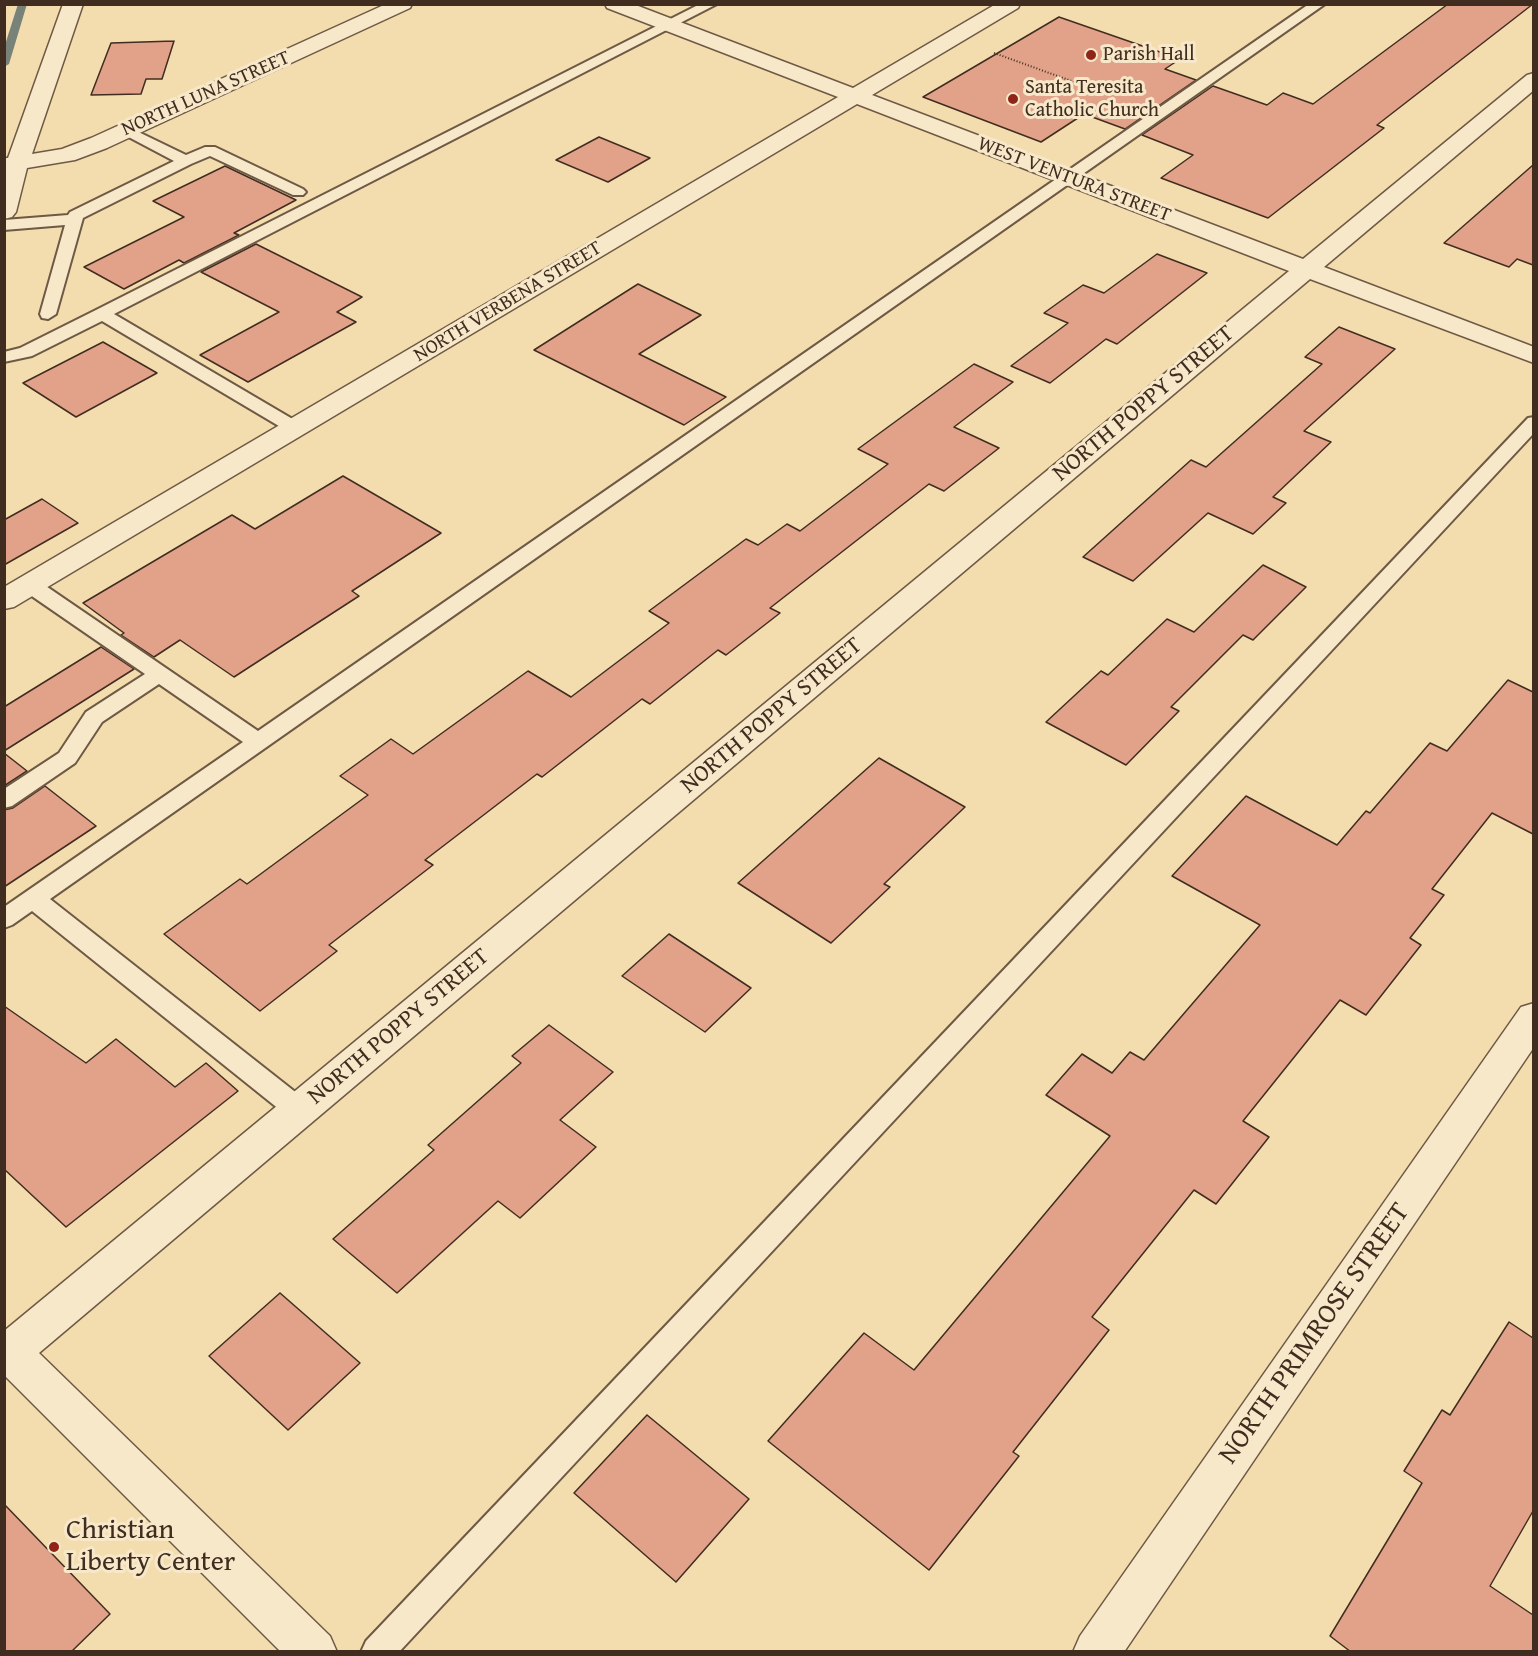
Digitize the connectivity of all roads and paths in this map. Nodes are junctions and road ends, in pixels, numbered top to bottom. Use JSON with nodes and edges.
{"nodes":[{"id":1,"x":403,"y":4,"type":"edge"},
{"id":2,"x":614,"y":4,"type":"edge"},
{"id":3,"x":711,"y":4,"type":"edge"},
{"id":4,"x":1011,"y":4,"type":"edge"},
{"id":5,"x":1319,"y":4,"type":"edge"},
{"id":6,"x":74,"y":5,"type":"edge"},
{"id":7,"x":670,"y":26,"type":"junction"},
{"id":8,"x":988,"y":50,"type":"dead end"},
{"id":9,"x":1533,"y":79,"type":"edge"},
{"id":10,"x":1088,"y":87,"type":"dead end"},
{"id":11,"x":855,"y":96,"type":"junction"},
{"id":12,"x":126,"y":130,"type":"junction"},
{"id":13,"x":186,"y":161,"type":"junction"},
{"id":14,"x":11,"y":164,"type":"edge"},
{"id":15,"x":1068,"y":178,"type":"junction"},
{"id":16,"x":298,"y":192,"type":"dead end"},
{"id":17,"x":4,"y":212,"type":"edge"},
{"id":18,"x":75,"y":219,"type":"junction"},
{"id":19,"x":4,"y":225,"type":"edge"},
{"id":20,"x":1306,"y":269,"type":"junction"},
{"id":21,"x":48,"y":314,"type":"dead end"},
{"id":22,"x":102,"y":314,"type":"junction"},
{"id":23,"x":1533,"y":356,"type":"edge"},
{"id":24,"x":4,"y":357,"type":"edge"},
{"id":25,"x":1533,"y":422,"type":"edge"},
{"id":26,"x":295,"y":428,"type":"junction"},
{"id":27,"x":30,"y":585,"type":"junction"},
{"id":28,"x":4,"y":600,"type":"edge"},
{"id":29,"x":158,"y":675,"type":"junction"},
{"id":30,"x":258,"y":742,"type":"junction"},
{"id":31,"x":4,"y":800,"type":"edge"},
{"id":32,"x":33,"y":899,"type":"junction"},
{"id":33,"x":4,"y":919,"type":"edge"},
{"id":34,"x":1533,"y":1017,"type":"edge"},
{"id":35,"x":299,"y":1110,"type":"junction"},
{"id":36,"x":7,"y":1353,"type":"edge"},
{"id":37,"x":314,"y":1652,"type":"edge"},
{"id":38,"x":377,"y":1652,"type":"edge"},
{"id":39,"x":1096,"y":1652,"type":"edge"}],
"edges":[{"from":1,"to":12,"type":"street","name":"NORTH LUNA STREET"},
{"from":2,"to":7,"type":"street","name":"WEST VENTURA STREET"},
{"from":3,"to":7,"type":"lane"},
{"from":4,"to":11,"type":"street","name":"NORTH VERBENA STREET"},
{"from":5,"to":15,"type":"lane"},
{"from":6,"to":14,"type":"street"},
{"from":7,"to":11,"type":"street","name":"WEST VENTURA STREET"},
{"from":7,"to":22,"type":"lane"},
{"from":8,"to":10,"type":"path"},
{"from":9,"to":20,"type":"street","name":"NORTH POPPY STREET"},
{"from":11,"to":15,"type":"street","name":"WEST VENTURA STREET"},
{"from":11,"to":26,"type":"street","name":"NORTH VERBENA STREET"},
{"from":12,"to":13,"type":"lane"},
{"from":12,"to":14,"type":"street","name":"NORTH LUNA STREET"},
{"from":13,"to":16,"type":"lane"},
{"from":13,"to":18,"type":"lane"},
{"from":14,"to":17,"type":"street"},
{"from":15,"to":20,"type":"street","name":"WEST VENTURA STREET"},
{"from":15,"to":30,"type":"lane"},
{"from":18,"to":19,"type":"lane"},
{"from":18,"to":21,"type":"lane"},
{"from":20,"to":23,"type":"street","name":"WEST VENTURA STREET"},
{"from":20,"to":35,"type":"street","name":"NORTH POPPY STREET"},
{"from":22,"to":24,"type":"lane"},
{"from":22,"to":26,"type":"lane"},
{"from":25,"to":38,"type":"lane"},
{"from":26,"to":27,"type":"street","name":"NORTH VERBENA STREET"},
{"from":27,"to":28,"type":"street","name":"NORTH VERBENA STREET"},
{"from":27,"to":29,"type":"lane"},
{"from":29,"to":30,"type":"lane"},
{"from":29,"to":31,"type":"lane"},
{"from":30,"to":32,"type":"lane"},
{"from":32,"to":33,"type":"lane"},
{"from":32,"to":35,"type":"lane"},
{"from":34,"to":39,"type":"street","name":"NORTH PRIMROSE STREET"},
{"from":35,"to":36,"type":"street","name":"NORTH POPPY STREET"},
{"from":36,"to":37,"type":"street"}]}
